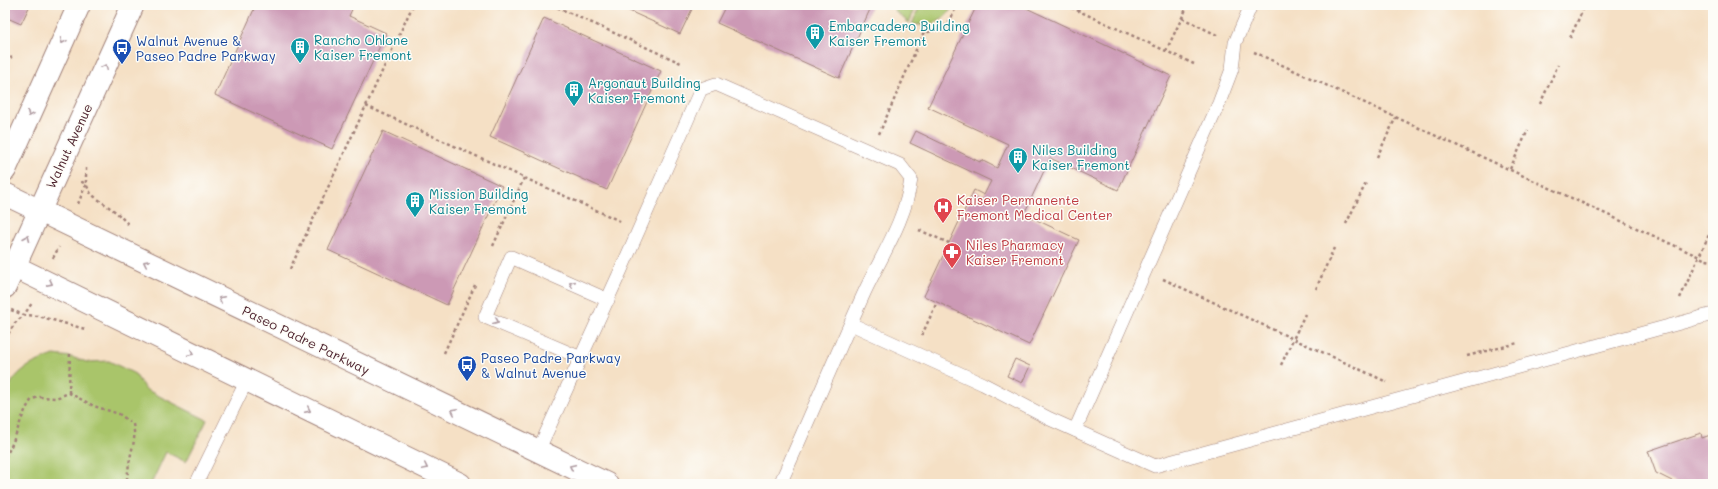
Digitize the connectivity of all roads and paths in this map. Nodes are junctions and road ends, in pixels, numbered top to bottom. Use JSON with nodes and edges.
{"nodes":[{"id":1,"x":79,"y":5,"type":"edge"},
{"id":2,"x":133,"y":5,"type":"edge"},
{"id":3,"x":413,"y":5,"type":"edge"},
{"id":4,"x":552,"y":5,"type":"edge"},
{"id":5,"x":957,"y":5,"type":"edge"},
{"id":6,"x":1066,"y":5,"type":"edge"},
{"id":7,"x":1188,"y":5,"type":"edge"},
{"id":8,"x":1250,"y":5,"type":"edge"},
{"id":9,"x":1586,"y":5,"type":"edge"},
{"id":10,"x":1182,"y":18,"type":"junction"},
{"id":11,"x":1219,"y":36,"type":"dead end"},
{"id":12,"x":1570,"y":38,"type":"dead end"},
{"id":13,"x":1252,"y":50,"type":"dead end"},
{"id":14,"x":1166,"y":51,"type":"junction"},
{"id":15,"x":5,"y":54,"type":"edge"},
{"id":16,"x":12,"y":58,"type":"dead end"},
{"id":17,"x":683,"y":64,"type":"dead end"},
{"id":18,"x":1194,"y":64,"type":"dead end"},
{"id":19,"x":1558,"y":65,"type":"dead end"},
{"id":20,"x":1540,"y":104,"type":"dead end"},
{"id":21,"x":366,"y":106,"type":"junction"},
{"id":22,"x":1396,"y":117,"type":"junction"},
{"id":23,"x":1528,"y":130,"type":"dead end"},
{"id":24,"x":879,"y":134,"type":"dead end"},
{"id":25,"x":1377,"y":157,"type":"dead end"},
{"id":26,"x":5,"y":170,"type":"edge"},
{"id":27,"x":1510,"y":170,"type":"junction"},
{"id":28,"x":1366,"y":183,"type":"dead end"},
{"id":29,"x":86,"y":184,"type":"dead end"},
{"id":30,"x":5,"y":194,"type":"edge"},
{"id":31,"x":94,"y":196,"type":"dead end"},
{"id":32,"x":39,"y":210,"type":"junction"},
{"id":33,"x":117,"y":213,"type":"dead end"},
{"id":34,"x":622,"y":222,"type":"dead end"},
{"id":35,"x":1346,"y":224,"type":"dead end"},
{"id":36,"x":69,"y":225,"type":"junction"},
{"id":37,"x":1713,"y":226,"type":"edge"},
{"id":38,"x":920,"y":230,"type":"dead end"},
{"id":39,"x":949,"y":243,"type":"dead end"},
{"id":40,"x":1334,"y":248,"type":"dead end"},
{"id":41,"x":1699,"y":257,"type":"junction"},
{"id":42,"x":1713,"y":261,"type":"edge"},
{"id":43,"x":10,"y":264,"type":"edge"},
{"id":44,"x":290,"y":269,"type":"dead end"},
{"id":45,"x":1157,"y":276,"type":"dead end"},
{"id":46,"x":43,"y":280,"type":"junction"},
{"id":47,"x":5,"y":287,"type":"edge"},
{"id":48,"x":1316,"y":289,"type":"dead end"},
{"id":49,"x":1680,"y":298,"type":"dead end"},
{"id":50,"x":608,"y":300,"type":"junction"},
{"id":51,"x":937,"y":302,"type":"dead end"},
{"id":52,"x":5,"y":308,"type":"edge"},
{"id":53,"x":1304,"y":314,"type":"dead end"},
{"id":54,"x":1713,"y":314,"type":"edge"},
{"id":55,"x":24,"y":315,"type":"junction"},
{"id":56,"x":851,"y":324,"type":"junction"},
{"id":57,"x":81,"y":329,"type":"dead end"},
{"id":58,"x":922,"y":336,"type":"dead end"},
{"id":59,"x":5,"y":339,"type":"edge"},
{"id":60,"x":1293,"y":339,"type":"junction"},
{"id":61,"x":1518,"y":342,"type":"dead end"},
{"id":62,"x":70,"y":351,"type":"dead end"},
{"id":63,"x":1467,"y":356,"type":"dead end"},
{"id":64,"x":581,"y":358,"type":"junction"},
{"id":65,"x":1281,"y":365,"type":"dead end"},
{"id":66,"x":247,"y":380,"type":"junction"},
{"id":67,"x":1393,"y":380,"type":"dead end"},
{"id":68,"x":69,"y":393,"type":"junction"},
{"id":69,"x":1075,"y":430,"type":"junction"},
{"id":70,"x":538,"y":451,"type":"junction"},
{"id":71,"x":5,"y":457,"type":"edge"},
{"id":72,"x":126,"y":484,"type":"edge"},
{"id":73,"x":196,"y":484,"type":"edge"},
{"id":74,"x":460,"y":484,"type":"edge"},
{"id":75,"x":607,"y":484,"type":"edge"},
{"id":76,"x":780,"y":484,"type":"edge"}],
"edges":[{"from":1,"to":26,"type":"main road","one_way":true},
{"from":32,"to":2,"type":"main road","name":"Walnut Avenue","one_way":true},
{"from":3,"to":21,"type":"path"},
{"from":4,"to":17,"type":"path"},
{"from":5,"to":24,"type":"path"},
{"from":6,"to":14,"type":"path"},
{"from":7,"to":10,"type":"path"},
{"from":8,"to":69,"type":"lane"},
{"from":9,"to":12,"type":"path"},
{"from":10,"to":11,"type":"path"},
{"from":10,"to":14,"type":"path"},
{"from":13,"to":22,"type":"path"},
{"from":14,"to":18,"type":"path"},
{"from":15,"to":16,"type":"path"},
{"from":19,"to":20,"type":"path"},
{"from":21,"to":34,"type":"path"},
{"from":21,"to":44,"type":"path"},
{"from":22,"to":25,"type":"path"},
{"from":22,"to":27,"type":"path"},
{"from":23,"to":27,"type":"path"},
{"from":27,"to":41,"type":"path"},
{"from":28,"to":35,"type":"path"},
{"from":29,"to":36,"type":"path"},
{"from":30,"to":32,"type":"main road","name":"Paseo Padre Parkway"},
{"from":31,"to":33,"type":"path"},
{"from":32,"to":36,"type":"main road","name":"Paseo Padre Parkway"},
{"from":43,"to":32,"type":"main road","name":"Walnut Avenue","one_way":true},
{"from":36,"to":46,"type":"path"},
{"from":70,"to":36,"type":"main road","name":"Paseo Padre Parkway","one_way":true},
{"from":37,"to":41,"type":"path"},
{"from":38,"to":39,"type":"path"},
{"from":40,"to":48,"type":"path"},
{"from":41,"to":42,"type":"path"},
{"from":41,"to":49,"type":"path"},
{"from":43,"to":46,"type":"main road"},
{"from":43,"to":47,"type":"main road","name":"Walnut Avenue"},
{"from":45,"to":60,"type":"path"},
{"from":46,"to":55,"type":"path"},
{"from":46,"to":66,"type":"main road","one_way":true},
{"from":50,"to":56,"type":"lane"},
{"from":50,"to":64,"type":"lane"},
{"from":50,"to":64,"type":"lane","one_way":true},
{"from":51,"to":58,"type":"path"},
{"from":52,"to":55,"type":"path"},
{"from":53,"to":60,"type":"path"},
{"from":54,"to":69,"type":"lane"},
{"from":55,"to":57,"type":"path"},
{"from":55,"to":59,"type":"path"},
{"from":56,"to":69,"type":"lane"},
{"from":56,"to":76,"type":"lane"},
{"from":60,"to":65,"type":"path"},
{"from":60,"to":67,"type":"path"},
{"from":61,"to":63,"type":"path"},
{"from":62,"to":68,"type":"path"},
{"from":64,"to":70,"type":"lane"},
{"from":66,"to":73,"type":"lane"},
{"from":66,"to":74,"type":"main road","one_way":true},
{"from":68,"to":71,"type":"path"},
{"from":68,"to":72,"type":"path"},
{"from":75,"to":70,"type":"main road","name":"Paseo Padre Parkway","one_way":true}]}
